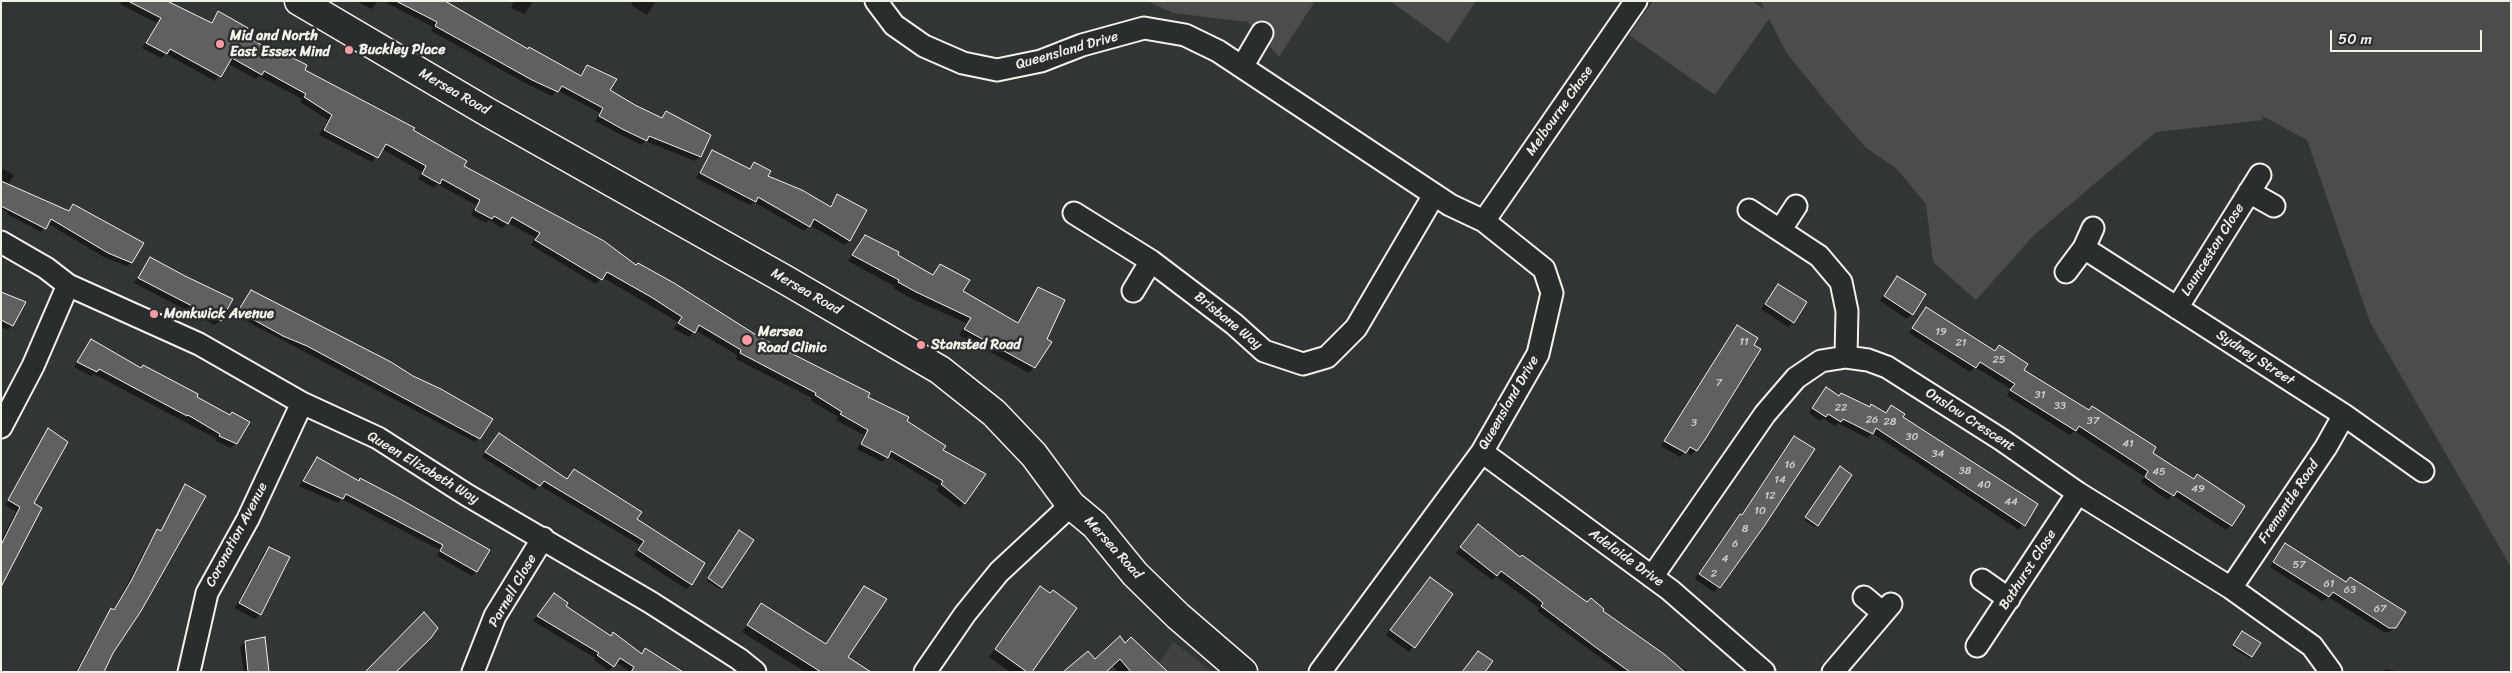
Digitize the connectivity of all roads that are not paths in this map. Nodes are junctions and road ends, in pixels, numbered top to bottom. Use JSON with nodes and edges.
{"nodes":[{"id":1,"x":299,"y":1,"type":"edge"},
{"id":2,"x":876,"y":1,"type":"edge"},
{"id":3,"x":1636,"y":1,"type":"edge"},
{"id":4,"x":1262,"y":33,"type":"dead end"},
{"id":5,"x":1242,"y":67,"type":"junction"},
{"id":6,"x":1434,"y":195,"type":"junction"},
{"id":7,"x":1796,"y":206,"type":"dead end"},
{"id":8,"x":2274,"y":206,"type":"dead end"},
{"id":9,"x":1749,"y":210,"type":"dead end"},
{"id":10,"x":1074,"y":213,"type":"dead end"},
{"id":11,"x":1484,"y":221,"type":"junction"},
{"id":12,"x":2093,"y":228,"type":"dead end"},
{"id":13,"x":1781,"y":229,"type":"junction"},
{"id":14,"x":1,"y":242,"type":"edge"},
{"id":15,"x":2084,"y":248,"type":"junction"},
{"id":16,"x":1151,"y":261,"type":"junction"},
{"id":17,"x":2066,"y":272,"type":"dead end"},
{"id":18,"x":68,"y":284,"type":"junction"},
{"id":19,"x":1133,"y":291,"type":"dead end"},
{"id":20,"x":2177,"y":308,"type":"junction"},
{"id":21,"x":1846,"y":357,"type":"junction"},
{"id":22,"x":302,"y":403,"type":"junction"},
{"id":23,"x":2344,"y":414,"type":"junction"},
{"id":24,"x":1,"y":427,"type":"edge"},
{"id":25,"x":1482,"y":452,"type":"junction"},
{"id":26,"x":2423,"y":471,"type":"dead end"},
{"id":27,"x":2078,"y":493,"type":"junction"},
{"id":28,"x":1071,"y":505,"type":"junction"},
{"id":29,"x":543,"y":538,"type":"junction"},
{"id":30,"x":1652,"y":577,"type":"junction"},
{"id":31,"x":1982,"y":580,"type":"dead end"},
{"id":32,"x":2231,"y":588,"type":"junction"},
{"id":33,"x":1864,"y":597,"type":"dead end"},
{"id":34,"x":2009,"y":599,"type":"junction"},
{"id":35,"x":1978,"y":646,"type":"dead end"},
{"id":36,"x":189,"y":672,"type":"edge"},
{"id":37,"x":473,"y":672,"type":"edge"},
{"id":38,"x":755,"y":672,"type":"edge"},
{"id":39,"x":924,"y":672,"type":"edge"},
{"id":40,"x":1243,"y":672,"type":"edge"},
{"id":41,"x":1320,"y":672,"type":"edge"},
{"id":42,"x":1764,"y":672,"type":"edge"},
{"id":43,"x":1832,"y":672,"type":"edge"},
{"id":44,"x":2331,"y":672,"type":"edge"}],
"edges":[{"from":1,"to":28,"type":"main road","name":"Mersea Road"},
{"from":2,"to":5,"type":"street","name":"Queensland Drive"},
{"from":3,"to":11,"type":"street","name":"Melbourne Chase"},
{"from":4,"to":5,"type":"street"},
{"from":5,"to":6,"type":"street","name":"Queensland Drive"},
{"from":6,"to":11,"type":"street","name":"Queensland Drive"},
{"from":6,"to":16,"type":"street","name":"Brisbane Way"},
{"from":7,"to":13,"type":"street"},
{"from":8,"to":20,"type":"street","name":"Launceston Close"},
{"from":9,"to":13,"type":"street"},
{"from":10,"to":16,"type":"street","name":"Brisbane Way"},
{"from":11,"to":25,"type":"street","name":"Queensland Drive"},
{"from":12,"to":15,"type":"street"},
{"from":13,"to":21,"type":"street"},
{"from":14,"to":18,"type":"street","name":"Queen Elizabeth Way"},
{"from":15,"to":17,"type":"street"},
{"from":15,"to":20,"type":"street","name":"Sydney Street"},
{"from":16,"to":19,"type":"street"},
{"from":18,"to":22,"type":"street","name":"Queen Elizabeth Way"},
{"from":18,"to":24,"type":"street"},
{"from":20,"to":23,"type":"street","name":"Sydney Street"},
{"from":21,"to":27,"type":"street","name":"Onslow Crescent"},
{"from":21,"to":30,"type":"street","name":"Onslow Crescent"},
{"from":22,"to":29,"type":"street","name":"Queen Elizabeth Way"},
{"from":22,"to":36,"type":"street","name":"Coronation Avenue"},
{"from":23,"to":26,"type":"street","name":"Sydney Street"},
{"from":23,"to":32,"type":"street","name":"Fremantle Road"},
{"from":25,"to":30,"type":"street","name":"Adelaide Drive"},
{"from":25,"to":41,"type":"street","name":"Queensland Drive"},
{"from":27,"to":32,"type":"street","name":"Onslow Crescent"},
{"from":27,"to":34,"type":"street","name":"Bathurst Close"},
{"from":28,"to":39,"type":"street"},
{"from":28,"to":40,"type":"main road","name":"Mersea Road"},
{"from":29,"to":37,"type":"street","name":"Parnell Close"},
{"from":29,"to":38,"type":"street","name":"Queen Elizabeth Way"},
{"from":30,"to":42,"type":"street","name":"Adelaide Drive"},
{"from":31,"to":34,"type":"street"},
{"from":32,"to":44,"type":"street","name":"Onslow Crescent"},
{"from":33,"to":43,"type":"street"},
{"from":34,"to":35,"type":"street","name":"Bathurst Close"}]}
